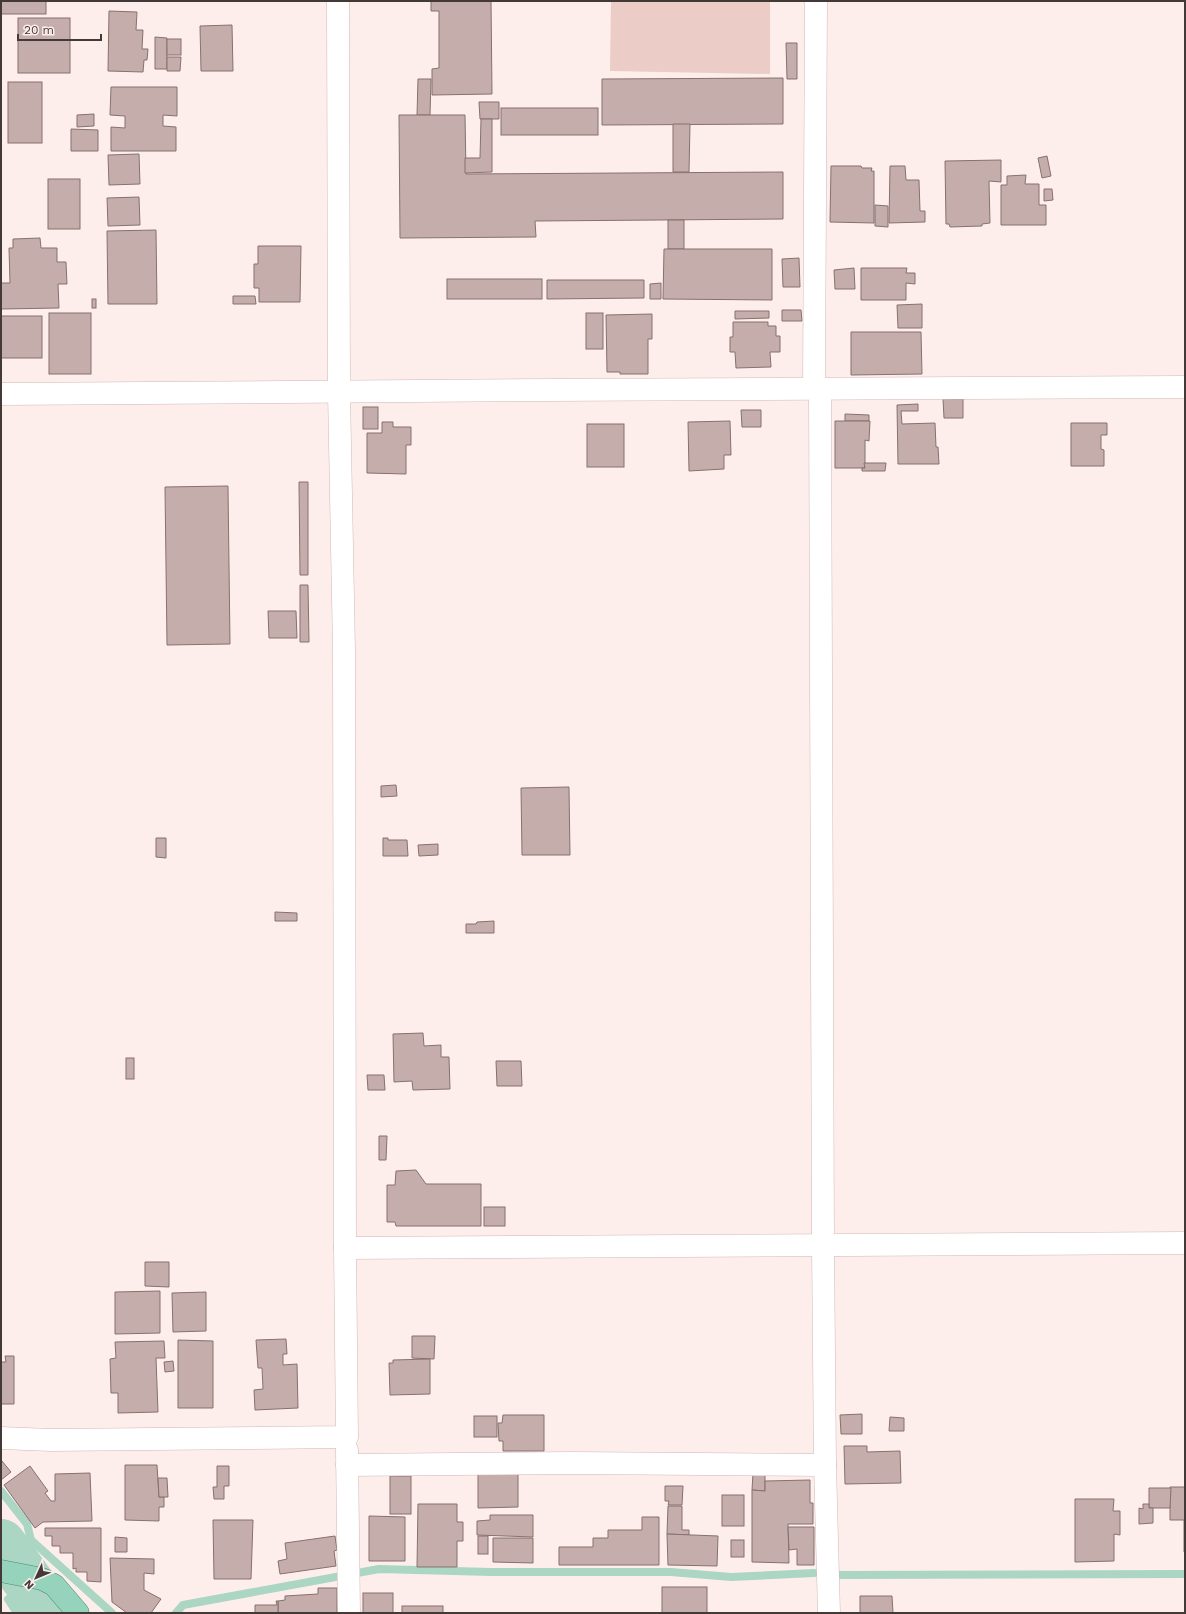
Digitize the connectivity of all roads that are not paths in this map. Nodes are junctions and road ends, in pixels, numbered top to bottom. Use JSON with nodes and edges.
{"nodes":[{"id":1,"x":338,"y":1,"type":"edge"},
{"id":2,"x":816,"y":1,"type":"edge"},
{"id":3,"x":1185,"y":387,"type":"edge"},
{"id":4,"x":817,"y":389,"type":"junction"},
{"id":5,"x":339,"y":392,"type":"junction"},
{"id":6,"x":1,"y":394,"type":"edge"},
{"id":7,"x":1185,"y":1243,"type":"edge"},
{"id":8,"x":823,"y":1245,"type":"junction"},
{"id":9,"x":345,"y":1248,"type":"junction"},
{"id":10,"x":347,"y":1437,"type":"junction"},
{"id":11,"x":1,"y":1438,"type":"edge"},
{"id":12,"x":347,"y":1465,"type":"junction"},
{"id":13,"x":825,"y":1466,"type":"junction"},
{"id":14,"x":3,"y":1571,"type":"edge"},
{"id":15,"x":78,"y":1613,"type":"edge"},
{"id":16,"x":349,"y":1613,"type":"edge"},
{"id":17,"x":829,"y":1613,"type":"edge"}],
"edges":[{"from":1,"to":5,"type":"street"},
{"from":2,"to":4,"type":"street"},
{"from":3,"to":4,"type":"street"},
{"from":4,"to":5,"type":"street"},
{"from":4,"to":8,"type":"street"},
{"from":5,"to":6,"type":"street"},
{"from":5,"to":9,"type":"street"},
{"from":7,"to":8,"type":"street"},
{"from":8,"to":9,"type":"street"},
{"from":8,"to":13,"type":"street"},
{"from":9,"to":10,"type":"street"},
{"from":10,"to":11,"type":"street"},
{"from":10,"to":12,"type":"street"},
{"from":12,"to":13,"type":"street"},
{"from":12,"to":16,"type":"street"},
{"from":13,"to":17,"type":"street"},
{"from":14,"to":15,"type":"main road"}]}
